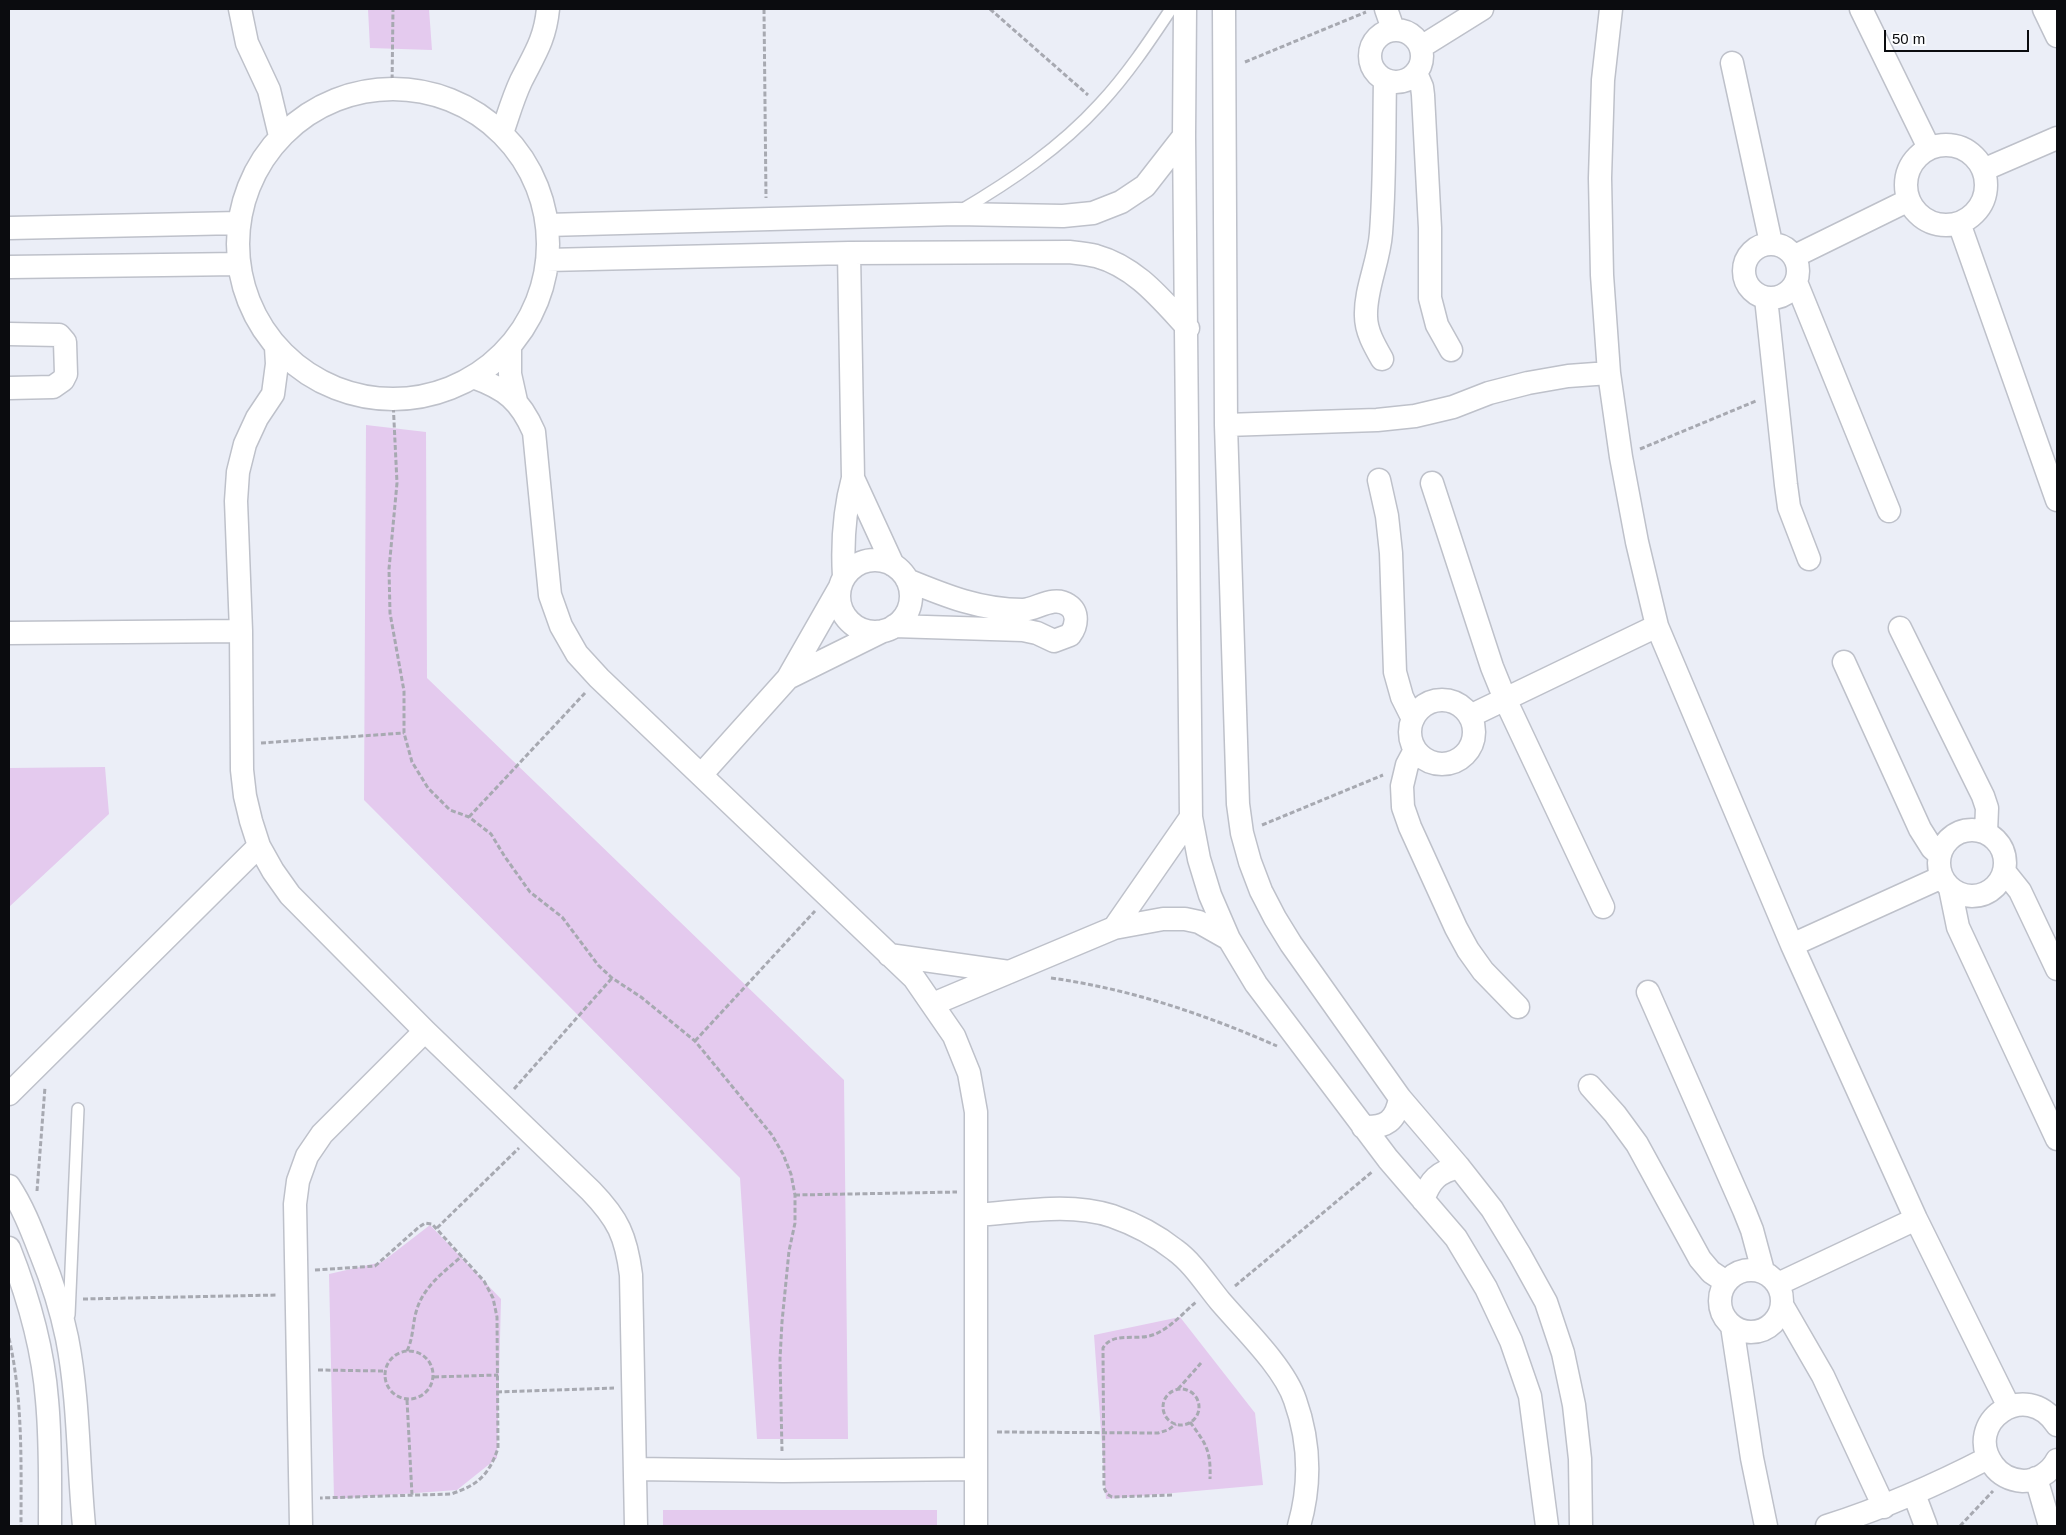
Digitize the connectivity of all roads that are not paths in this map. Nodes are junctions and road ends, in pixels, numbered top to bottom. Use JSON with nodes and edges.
{"nodes":[{"id":1,"x":240,"y":9,"type":"edge"},
{"id":2,"x":548,"y":9,"type":"edge"},
{"id":3,"x":1171,"y":9,"type":"edge"},
{"id":4,"x":1185,"y":9,"type":"edge"},
{"id":5,"x":1224,"y":9,"type":"edge"},
{"id":6,"x":1482,"y":9,"type":"edge"},
{"id":7,"x":1611,"y":9,"type":"edge"},
{"id":8,"x":1861,"y":9,"type":"edge"},
{"id":9,"x":2044,"y":9,"type":"edge"},
{"id":10,"x":1389,"y":19,"type":"edge"},
{"id":11,"x":2057,"y":36,"type":"edge"},
{"id":12,"x":1422,"y":47,"type":"junction"},
{"id":13,"x":1732,"y":63,"type":"dead end"},
{"id":14,"x":1416,"y":73,"type":"junction"},
{"id":15,"x":1385,"y":80,"type":"junction"},
{"id":16,"x":521,"y":82,"type":"junction"},
{"id":17,"x":269,"y":90,"type":"junction"},
{"id":18,"x":306,"y":114,"type":"junction"},
{"id":19,"x":481,"y":115,"type":"junction"},
{"id":20,"x":502,"y":133,"type":"junction"},
{"id":21,"x":280,"y":136,"type":"junction"},
{"id":22,"x":1184,"y":136,"type":"junction"},
{"id":23,"x":2057,"y":138,"type":"edge"},
{"id":24,"x":1930,"y":148,"type":"junction"},
{"id":25,"x":1983,"y":170,"type":"junction"},
{"id":26,"x":1909,"y":200,"type":"junction"},
{"id":27,"x":956,"y":214,"type":"junction"},
{"id":28,"x":239,"y":223,"type":"junction"},
{"id":29,"x":1959,"y":223,"type":"junction"},
{"id":30,"x":547,"y":225,"type":"junction"},
{"id":31,"x":9,"y":228,"type":"edge"},
{"id":32,"x":1771,"y":243,"type":"junction"},
{"id":33,"x":849,"y":253,"type":"junction"},
{"id":34,"x":1795,"y":256,"type":"junction"},
{"id":35,"x":547,"y":260,"type":"junction"},
{"id":36,"x":239,"y":264,"type":"junction"},
{"id":37,"x":9,"y":266,"type":"edge"},
{"id":38,"x":1796,"y":282,"type":"junction"},
{"id":39,"x":1766,"y":298,"type":"junction"},
{"id":40,"x":1188,"y":328,"type":"junction"},
{"id":41,"x":9,"y":334,"type":"edge"},
{"id":42,"x":510,"y":346,"type":"junction"},
{"id":43,"x":276,"y":347,"type":"junction"},
{"id":44,"x":1451,"y":350,"type":"dead end"},
{"id":45,"x":1382,"y":359,"type":"dead end"},
{"id":46,"x":1609,"y":373,"type":"junction"},
{"id":47,"x":473,"y":377,"type":"junction"},
{"id":48,"x":314,"y":378,"type":"junction"},
{"id":49,"x":9,"y":388,"type":"edge"},
{"id":50,"x":273,"y":394,"type":"junction"},
{"id":51,"x":516,"y":401,"type":"junction"},
{"id":52,"x":1226,"y":426,"type":"junction"},
{"id":53,"x":853,"y":478,"type":"junction"},
{"id":54,"x":1379,"y":480,"type":"dead end"},
{"id":55,"x":1432,"y":483,"type":"dead end"},
{"id":56,"x":2055,"y":487,"type":"edge"},
{"id":57,"x":1889,"y":511,"type":"dead end"},
{"id":58,"x":1809,"y":558,"type":"dead end"},
{"id":59,"x":900,"y":572,"type":"junction"},
{"id":60,"x":842,"y":582,"type":"junction"},
{"id":61,"x":1657,"y":626,"type":"junction"},
{"id":62,"x":1900,"y":628,"type":"dead end"},
{"id":63,"x":889,"y":629,"type":"junction"},
{"id":64,"x":241,"y":631,"type":"junction"},
{"id":65,"x":9,"y":633,"type":"edge"},
{"id":66,"x":1844,"y":662,"type":"dead end"},
{"id":67,"x":788,"y":678,"type":"junction"},
{"id":68,"x":1505,"y":699,"type":"junction"},
{"id":69,"x":1470,"y":716,"type":"junction"},
{"id":70,"x":1412,"y":719,"type":"junction"},
{"id":71,"x":1411,"y":758,"type":"junction"},
{"id":72,"x":701,"y":775,"type":"junction"},
{"id":73,"x":1191,"y":817,"type":"junction"},
{"id":74,"x":1986,"y":833,"type":"junction"},
{"id":75,"x":259,"y":846,"type":"junction"},
{"id":76,"x":2004,"y":871,"type":"junction"},
{"id":77,"x":1944,"y":873,"type":"junction"},
{"id":78,"x":1603,"y":907,"type":"dead end"},
{"id":79,"x":1114,"y":928,"type":"junction"},
{"id":80,"x":1229,"y":939,"type":"junction"},
{"id":81,"x":1792,"y":945,"type":"junction"},
{"id":82,"x":888,"y":955,"type":"junction"},
{"id":83,"x":2057,"y":969,"type":"edge"},
{"id":84,"x":1010,"y":972,"type":"junction"},
{"id":85,"x":1648,"y":992,"type":"dead end"},
{"id":86,"x":933,"y":1004,"type":"junction"},
{"id":87,"x":1518,"y":1007,"type":"dead end"},
{"id":88,"x":425,"y":1031,"type":"junction"},
{"id":89,"x":1590,"y":1086,"type":"dead end"},
{"id":90,"x":9,"y":1094,"type":"edge"},
{"id":91,"x":1400,"y":1098,"type":"junction"},
{"id":92,"x":78,"y":1109,"type":"dead end"},
{"id":93,"x":1363,"y":1127,"type":"junction"},
{"id":94,"x":2057,"y":1139,"type":"edge"},
{"id":95,"x":1459,"y":1167,"type":"junction"},
{"id":96,"x":9,"y":1186,"type":"edge"},
{"id":97,"x":1423,"y":1200,"type":"junction"},
{"id":98,"x":976,"y":1215,"type":"junction"},
{"id":99,"x":1916,"y":1219,"type":"junction"},
{"id":100,"x":9,"y":1248,"type":"edge"},
{"id":101,"x":1726,"y":1282,"type":"junction"},
{"id":102,"x":1774,"y":1287,"type":"junction"},
{"id":103,"x":1732,"y":1326,"type":"junction"},
{"id":104,"x":67,"y":1337,"type":"junction"},
{"id":105,"x":2009,"y":1407,"type":"junction"},
{"id":106,"x":2055,"y":1420,"type":"edge"},
{"id":107,"x":78,"y":1455,"type":"junction"},
{"id":108,"x":50,"y":1457,"type":"junction"},
{"id":109,"x":1988,"y":1458,"type":"junction"},
{"id":110,"x":2057,"y":1460,"type":"edge"},
{"id":111,"x":635,"y":1469,"type":"junction"},
{"id":112,"x":976,"y":1469,"type":"junction"},
{"id":113,"x":2036,"y":1478,"type":"junction"},
{"id":114,"x":1914,"y":1494,"type":"junction"},
{"id":115,"x":1884,"y":1507,"type":"junction"},
{"id":116,"x":50,"y":1526,"type":"edge"},
{"id":117,"x":84,"y":1526,"type":"edge"},
{"id":118,"x":301,"y":1526,"type":"edge"},
{"id":119,"x":636,"y":1526,"type":"edge"},
{"id":120,"x":976,"y":1526,"type":"edge"},
{"id":121,"x":1298,"y":1526,"type":"edge"},
{"id":122,"x":1547,"y":1526,"type":"edge"},
{"id":123,"x":1581,"y":1526,"type":"edge"},
{"id":124,"x":1766,"y":1526,"type":"edge"},
{"id":125,"x":1827,"y":1526,"type":"edge"},
{"id":126,"x":1926,"y":1526,"type":"edge"},
{"id":127,"x":2050,"y":1526,"type":"edge"}],
"edges":[{"from":1,"to":17,"type":"street"},
{"from":2,"to":16,"type":"street"},
{"from":3,"to":27,"type":"lane"},
{"from":4,"to":22,"type":"street"},
{"from":5,"to":52,"type":"street"},
{"from":6,"to":12,"type":"street"},
{"from":7,"to":46,"type":"street"},
{"from":8,"to":24,"type":"street"},
{"from":9,"to":11,"type":"street"},
{"from":10,"to":12,"type":"street"},
{"from":10,"to":15,"type":"street"},
{"from":12,"to":14,"type":"street"},
{"from":13,"to":32,"type":"street"},
{"from":14,"to":15,"type":"street"},
{"from":14,"to":44,"type":"street"},
{"from":15,"to":45,"type":"street"},
{"from":16,"to":19,"type":"street"},
{"from":16,"to":20,"type":"street"},
{"from":17,"to":18,"type":"street"},
{"from":17,"to":21,"type":"street"},
{"from":18,"to":19,"type":"street"},
{"from":18,"to":21,"type":"street"},
{"from":19,"to":20,"type":"street"},
{"from":20,"to":30,"type":"street"},
{"from":21,"to":28,"type":"street"},
{"from":22,"to":27,"type":"street"},
{"from":22,"to":40,"type":"street"},
{"from":23,"to":25,"type":"street"},
{"from":24,"to":25,"type":"street"},
{"from":24,"to":26,"type":"street"},
{"from":25,"to":29,"type":"street"},
{"from":26,"to":29,"type":"street"},
{"from":26,"to":34,"type":"street"},
{"from":27,"to":30,"type":"street"},
{"from":28,"to":31,"type":"street"},
{"from":28,"to":36,"type":"street"},
{"from":29,"to":56,"type":"street"},
{"from":30,"to":35,"type":"street"},
{"from":32,"to":34,"type":"street"},
{"from":32,"to":39,"type":"street"},
{"from":33,"to":35,"type":"street"},
{"from":33,"to":40,"type":"street"},
{"from":33,"to":53,"type":"street"},
{"from":34,"to":38,"type":"street"},
{"from":35,"to":42,"type":"street"},
{"from":36,"to":37,"type":"street"},
{"from":36,"to":43,"type":"street"},
{"from":38,"to":39,"type":"street"},
{"from":38,"to":57,"type":"street"},
{"from":39,"to":58,"type":"street"},
{"from":40,"to":73,"type":"street"},
{"from":41,"to":49,"type":"street"},
{"from":42,"to":47,"type":"street"},
{"from":42,"to":51,"type":"street"},
{"from":43,"to":48,"type":"street"},
{"from":43,"to":50,"type":"street"},
{"from":46,"to":52,"type":"street"},
{"from":46,"to":61,"type":"street"},
{"from":47,"to":48,"type":"street"},
{"from":47,"to":51,"type":"street"},
{"from":48,"to":50,"type":"street"},
{"from":50,"to":64,"type":"street"},
{"from":51,"to":72,"type":"street"},
{"from":52,"to":91,"type":"street"},
{"from":53,"to":59,"type":"street"},
{"from":53,"to":60,"type":"street"},
{"from":54,"to":70,"type":"street"},
{"from":55,"to":68,"type":"street"},
{"from":59,"to":60,"type":"street"},
{"from":59,"to":63,"type":"street"},
{"from":59,"to":63,"type":"street"},
{"from":60,"to":63,"type":"street"},
{"from":60,"to":67,"type":"street"},
{"from":61,"to":68,"type":"street"},
{"from":61,"to":81,"type":"street"},
{"from":62,"to":74,"type":"street"},
{"from":63,"to":67,"type":"street"},
{"from":64,"to":65,"type":"street"},
{"from":64,"to":75,"type":"street"},
{"from":66,"to":77,"type":"street"},
{"from":67,"to":72,"type":"street"},
{"from":68,"to":69,"type":"street"},
{"from":68,"to":78,"type":"street"},
{"from":69,"to":70,"type":"street"},
{"from":69,"to":71,"type":"street"},
{"from":70,"to":71,"type":"street"},
{"from":71,"to":87,"type":"street"},
{"from":72,"to":82,"type":"street"},
{"from":73,"to":79,"type":"street"},
{"from":73,"to":80,"type":"street"},
{"from":74,"to":76,"type":"street"},
{"from":74,"to":77,"type":"street"},
{"from":75,"to":88,"type":"street"},
{"from":75,"to":90,"type":"street"},
{"from":76,"to":77,"type":"street"},
{"from":76,"to":83,"type":"street"},
{"from":77,"to":81,"type":"street"},
{"from":77,"to":94,"type":"street"},
{"from":79,"to":80,"type":"street"},
{"from":79,"to":84,"type":"street"},
{"from":80,"to":93,"type":"street"},
{"from":81,"to":99,"type":"street"},
{"from":82,"to":84,"type":"street"},
{"from":82,"to":86,"type":"street"},
{"from":84,"to":86,"type":"street"},
{"from":85,"to":102,"type":"street"},
{"from":86,"to":98,"type":"street"},
{"from":88,"to":111,"type":"street"},
{"from":88,"to":118,"type":"street"},
{"from":89,"to":101,"type":"street"},
{"from":91,"to":93,"type":"street"},
{"from":91,"to":95,"type":"street"},
{"from":92,"to":104,"type":"lane"},
{"from":93,"to":97,"type":"street"},
{"from":95,"to":97,"type":"street"},
{"from":95,"to":123,"type":"street"},
{"from":96,"to":104,"type":"street"},
{"from":97,"to":122,"type":"street"},
{"from":98,"to":112,"type":"street"},
{"from":98,"to":121,"type":"street"},
{"from":99,"to":102,"type":"street"},
{"from":99,"to":105,"type":"street"},
{"from":100,"to":108,"type":"street"},
{"from":101,"to":102,"type":"street"},
{"from":101,"to":103,"type":"street"},
{"from":102,"to":103,"type":"street"},
{"from":102,"to":115,"type":"street"},
{"from":103,"to":124,"type":"street"},
{"from":104,"to":107,"type":"street"},
{"from":105,"to":106,"type":"street"},
{"from":105,"to":109,"type":"street"},
{"from":107,"to":108,"type":"street"},
{"from":107,"to":117,"type":"street"},
{"from":108,"to":116,"type":"street"},
{"from":109,"to":113,"type":"street"},
{"from":109,"to":114,"type":"street"},
{"from":110,"to":113,"type":"street"},
{"from":111,"to":112,"type":"street"},
{"from":111,"to":119,"type":"street"},
{"from":112,"to":120,"type":"street"},
{"from":113,"to":127,"type":"street"},
{"from":114,"to":115,"type":"street"},
{"from":114,"to":126,"type":"street"},
{"from":115,"to":125,"type":"street"}]}
